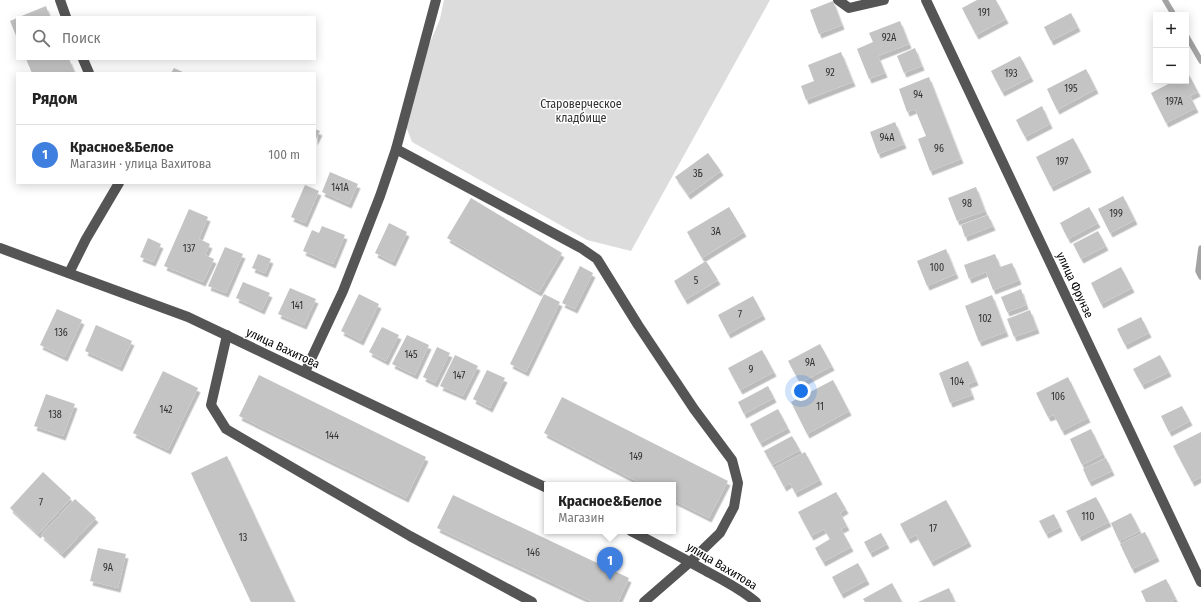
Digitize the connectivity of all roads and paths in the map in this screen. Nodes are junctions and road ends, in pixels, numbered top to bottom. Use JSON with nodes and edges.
{"nodes":[{"id":1,"x":60,"y":0,"type":"edge"},
{"id":2,"x":436,"y":0,"type":"edge"},
{"id":3,"x":838,"y":0,"type":"edge"},
{"id":4,"x":884,"y":0,"type":"edge"},
{"id":5,"x":926,"y":0,"type":"edge"},
{"id":6,"x":66,"y":16,"type":"edge"},
{"id":7,"x":83,"y":60,"type":"edge"},
{"id":8,"x":89,"y":72,"type":"edge"},
{"id":9,"x":396,"y":149,"type":"junction"},
{"id":10,"x":117,"y":184,"type":"edge"},
{"id":11,"x":0,"y":248,"type":"edge"},
{"id":12,"x":69,"y":273,"type":"junction"},
{"id":13,"x":226,"y":335,"type":"junction"},
{"id":14,"x":305,"y":372,"type":"junction"},
{"id":15,"x":544,"y":487,"type":"edge"},
{"id":16,"x":637,"y":534,"type":"edge"},
{"id":17,"x":690,"y":562,"type":"junction"},
{"id":18,"x":1201,"y":582,"type":"edge"},
{"id":19,"x":532,"y":602,"type":"edge"},
{"id":20,"x":644,"y":602,"type":"edge"},
{"id":21,"x":756,"y":602,"type":"edge"}],
"edges":[{"from":1,"to":6,"type":"street"},
{"from":2,"to":9,"type":"street"},
{"from":3,"to":4,"type":"street"},
{"from":5,"to":18,"type":"street","name":"улица Фрунзе"},
{"from":7,"to":8,"type":"street"},
{"from":9,"to":14,"type":"street"},
{"from":9,"to":17,"type":"street"},
{"from":10,"to":12,"type":"street"},
{"from":11,"to":12,"type":"street","name":"улица Вахитова"},
{"from":12,"to":13,"type":"street","name":"улица Вахитова"},
{"from":13,"to":14,"type":"street","name":"улица Вахитова"},
{"from":13,"to":19,"type":"street"},
{"from":14,"to":15,"type":"street","name":"улица Вахитова"},
{"from":16,"to":17,"type":"street","name":"улица Вахитова"},
{"from":17,"to":20,"type":"street"},
{"from":17,"to":21,"type":"street","name":"улица Вахитова"}]}
